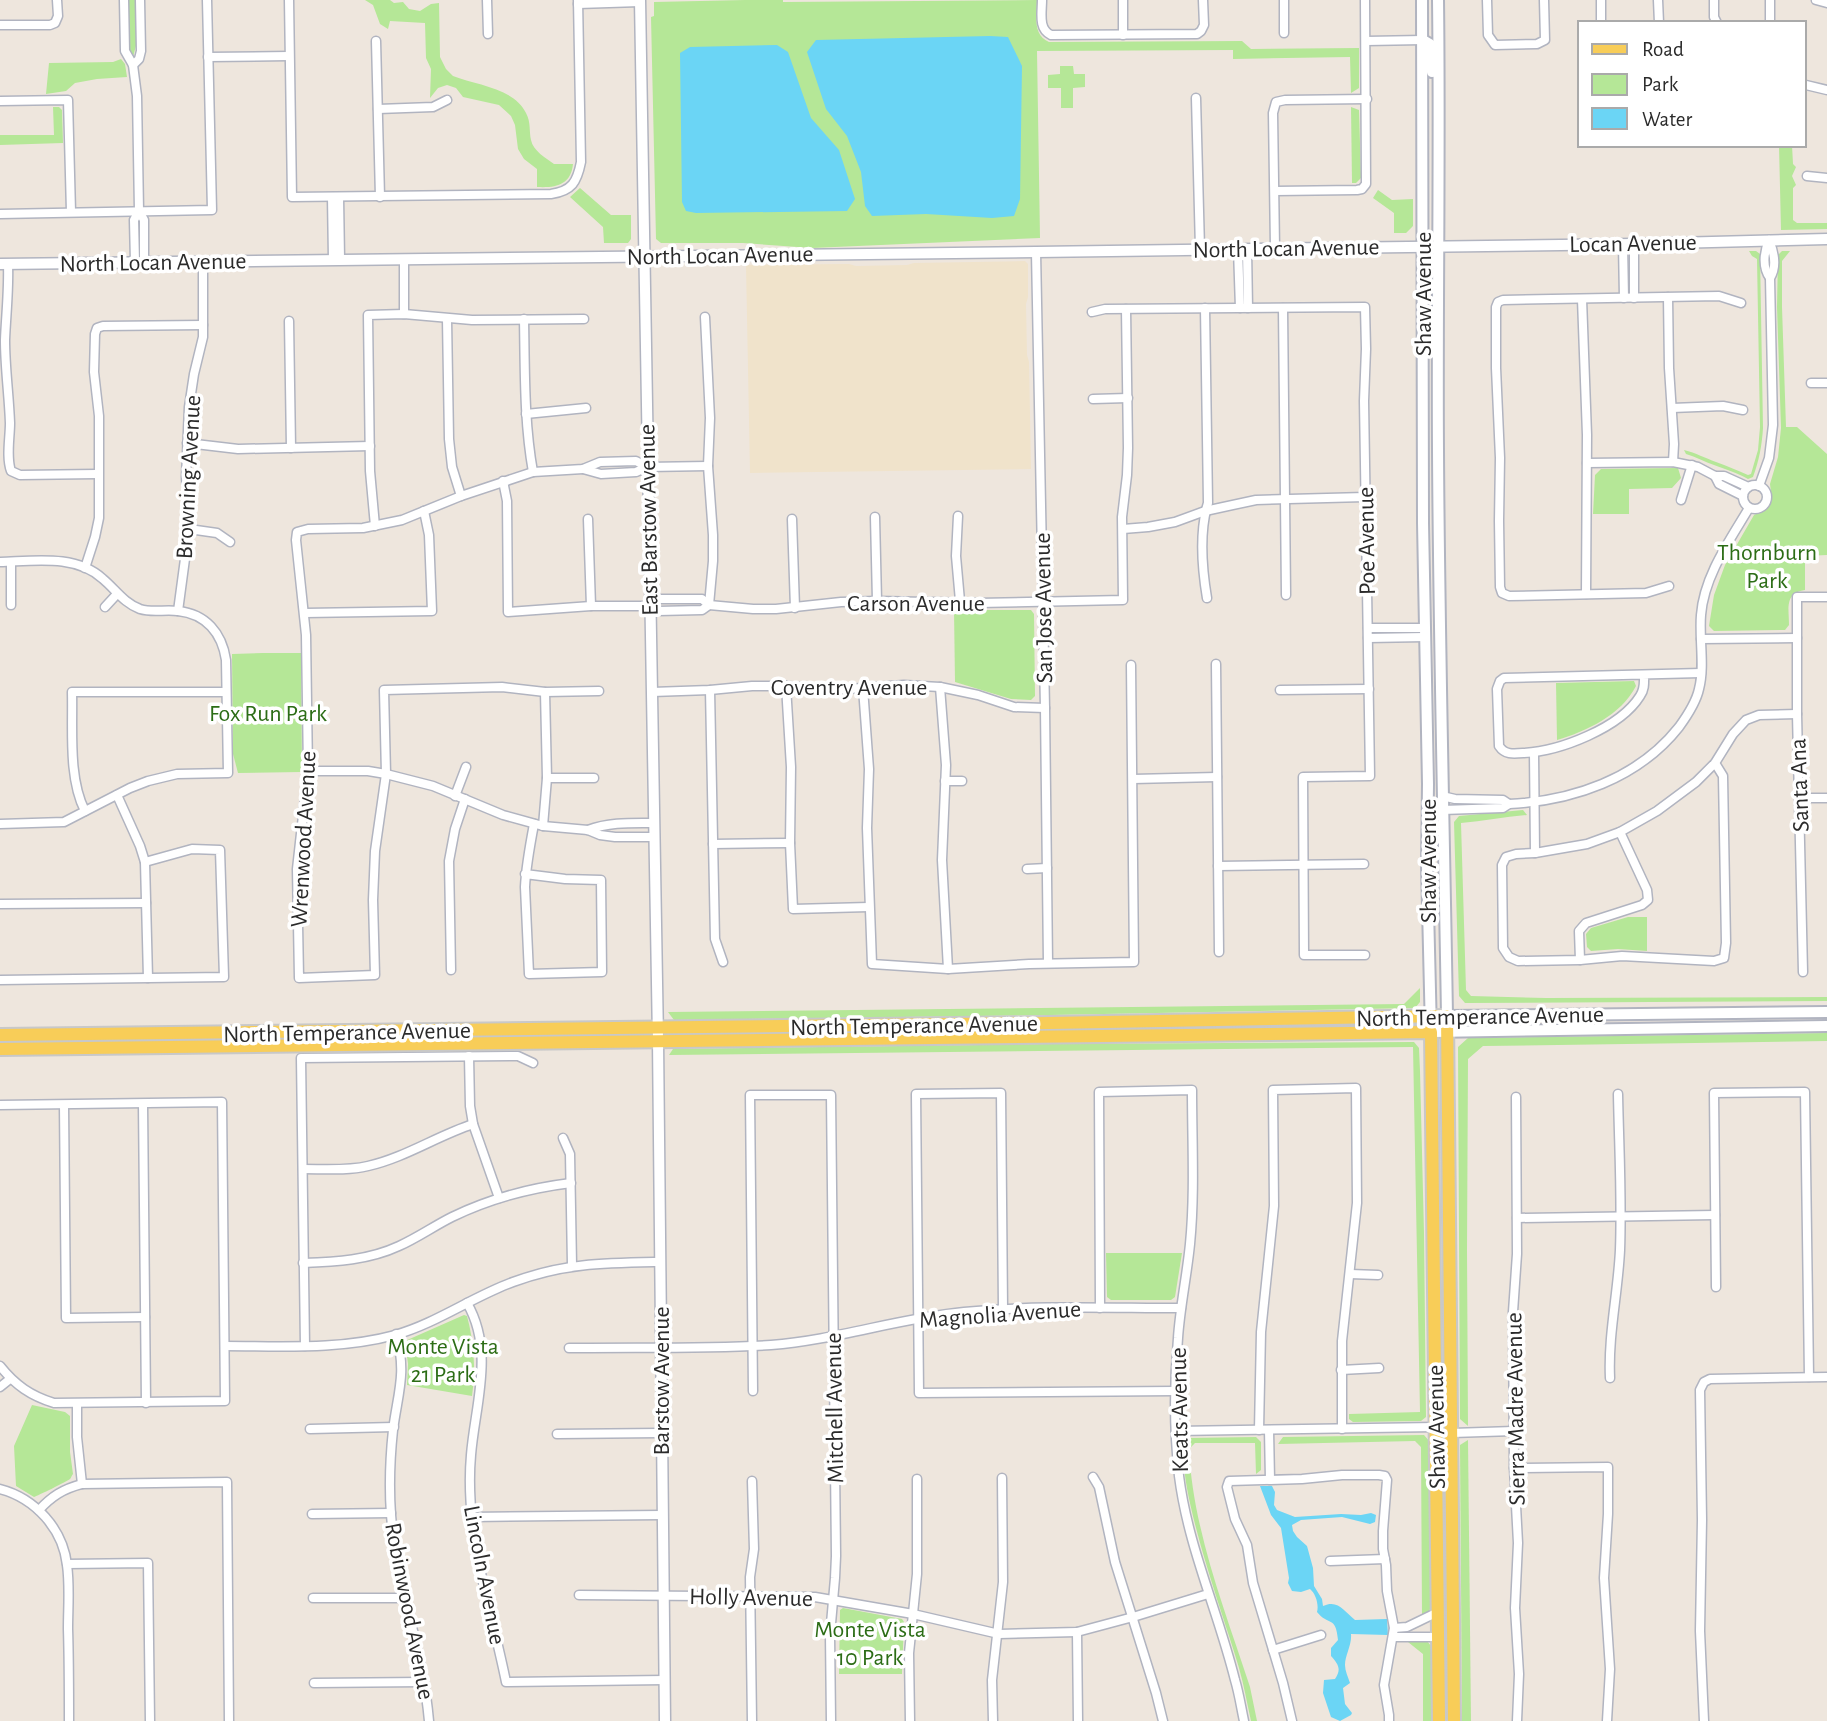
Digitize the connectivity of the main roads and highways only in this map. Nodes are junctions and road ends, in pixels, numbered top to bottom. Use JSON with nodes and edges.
{"nodes":[{"id":1,"x":1422,"y":0,"type":"edge"},
{"id":2,"x":1438,"y":0,"type":"edge"},
{"id":3,"x":1423,"y":40,"type":"junction"},
{"id":4,"x":1440,"y":130,"type":"junction"},
{"id":5,"x":1425,"y":632,"type":"junction"},
{"id":6,"x":1440,"y":710,"type":"junction"},
{"id":7,"x":1427,"y":728,"type":"junction"},
{"id":8,"x":1442,"y":810,"type":"junction"},
{"id":9,"x":1827,"y":1012,"type":"edge"},
{"id":10,"x":1430,"y":1016,"type":"junction"},
{"id":11,"x":1447,"y":1016,"type":"junction"},
{"id":12,"x":1827,"y":1026,"type":"edge"},
{"id":13,"x":1448,"y":1031,"type":"junction"},
{"id":14,"x":1431,"y":1032,"type":"junction"},
{"id":15,"x":658,"y":1034,"type":"junction"},
{"id":16,"x":0,"y":1035,"type":"edge"},
{"id":17,"x":0,"y":1049,"type":"edge"},
{"id":18,"x":1435,"y":1334,"type":"junction"},
{"id":19,"x":1436,"y":1427,"type":"junction"},
{"id":20,"x":1452,"y":1433,"type":"junction"},
{"id":21,"x":1452,"y":1525,"type":"junction"},
{"id":22,"x":1439,"y":1721,"type":"edge"},
{"id":23,"x":1454,"y":1721,"type":"edge"}],
"edges":[{"from":1,"to":3,"type":"main road","name":"Shaw Avenue"},
{"from":2,"to":4,"type":"main road","name":"Shaw Avenue"},
{"from":3,"to":4,"type":"main road"},
{"from":3,"to":5,"type":"main road","name":"Shaw Avenue"},
{"from":4,"to":6,"type":"main road","name":"Shaw Avenue"},
{"from":5,"to":6,"type":"main road"},
{"from":5,"to":7,"type":"main road","name":"Shaw Avenue"},
{"from":6,"to":8,"type":"main road","name":"Shaw Avenue"},
{"from":7,"to":8,"type":"main road"},
{"from":7,"to":10,"type":"main road","name":"Shaw Avenue"},
{"from":8,"to":11,"type":"main road","name":"Shaw Avenue"},
{"from":9,"to":11,"type":"main road","name":"North Temperance Avenue"},
{"from":10,"to":11,"type":"main road","name":"North Temperance Avenue"},
{"from":10,"to":14,"type":"main road","name":"Shaw Avenue"},
{"from":10,"to":15,"type":"main road","name":"North Temperance Avenue"},
{"from":11,"to":13,"type":"main road","name":"Shaw Avenue"},
{"from":12,"to":13,"type":"main road","name":"North Temperance Avenue"},
{"from":13,"to":14,"type":"main road","name":"North Temperance Avenue"},
{"from":13,"to":20,"type":"main road","name":"Shaw Avenue"},
{"from":14,"to":15,"type":"main road","name":"North Temperance Avenue"},
{"from":14,"to":18,"type":"main road","name":"Shaw Avenue"},
{"from":15,"to":16,"type":"main road","name":"North Temperance Avenue"},
{"from":15,"to":17,"type":"main road","name":"North Temperance Avenue"},
{"from":18,"to":19,"type":"main road","name":"Shaw Avenue"},
{"from":18,"to":20,"type":"main road"},
{"from":19,"to":21,"type":"main road"},
{"from":19,"to":22,"type":"main road","name":"Shaw Avenue"},
{"from":20,"to":21,"type":"main road","name":"Shaw Avenue"},
{"from":21,"to":23,"type":"main road","name":"Shaw Avenue"}]}
